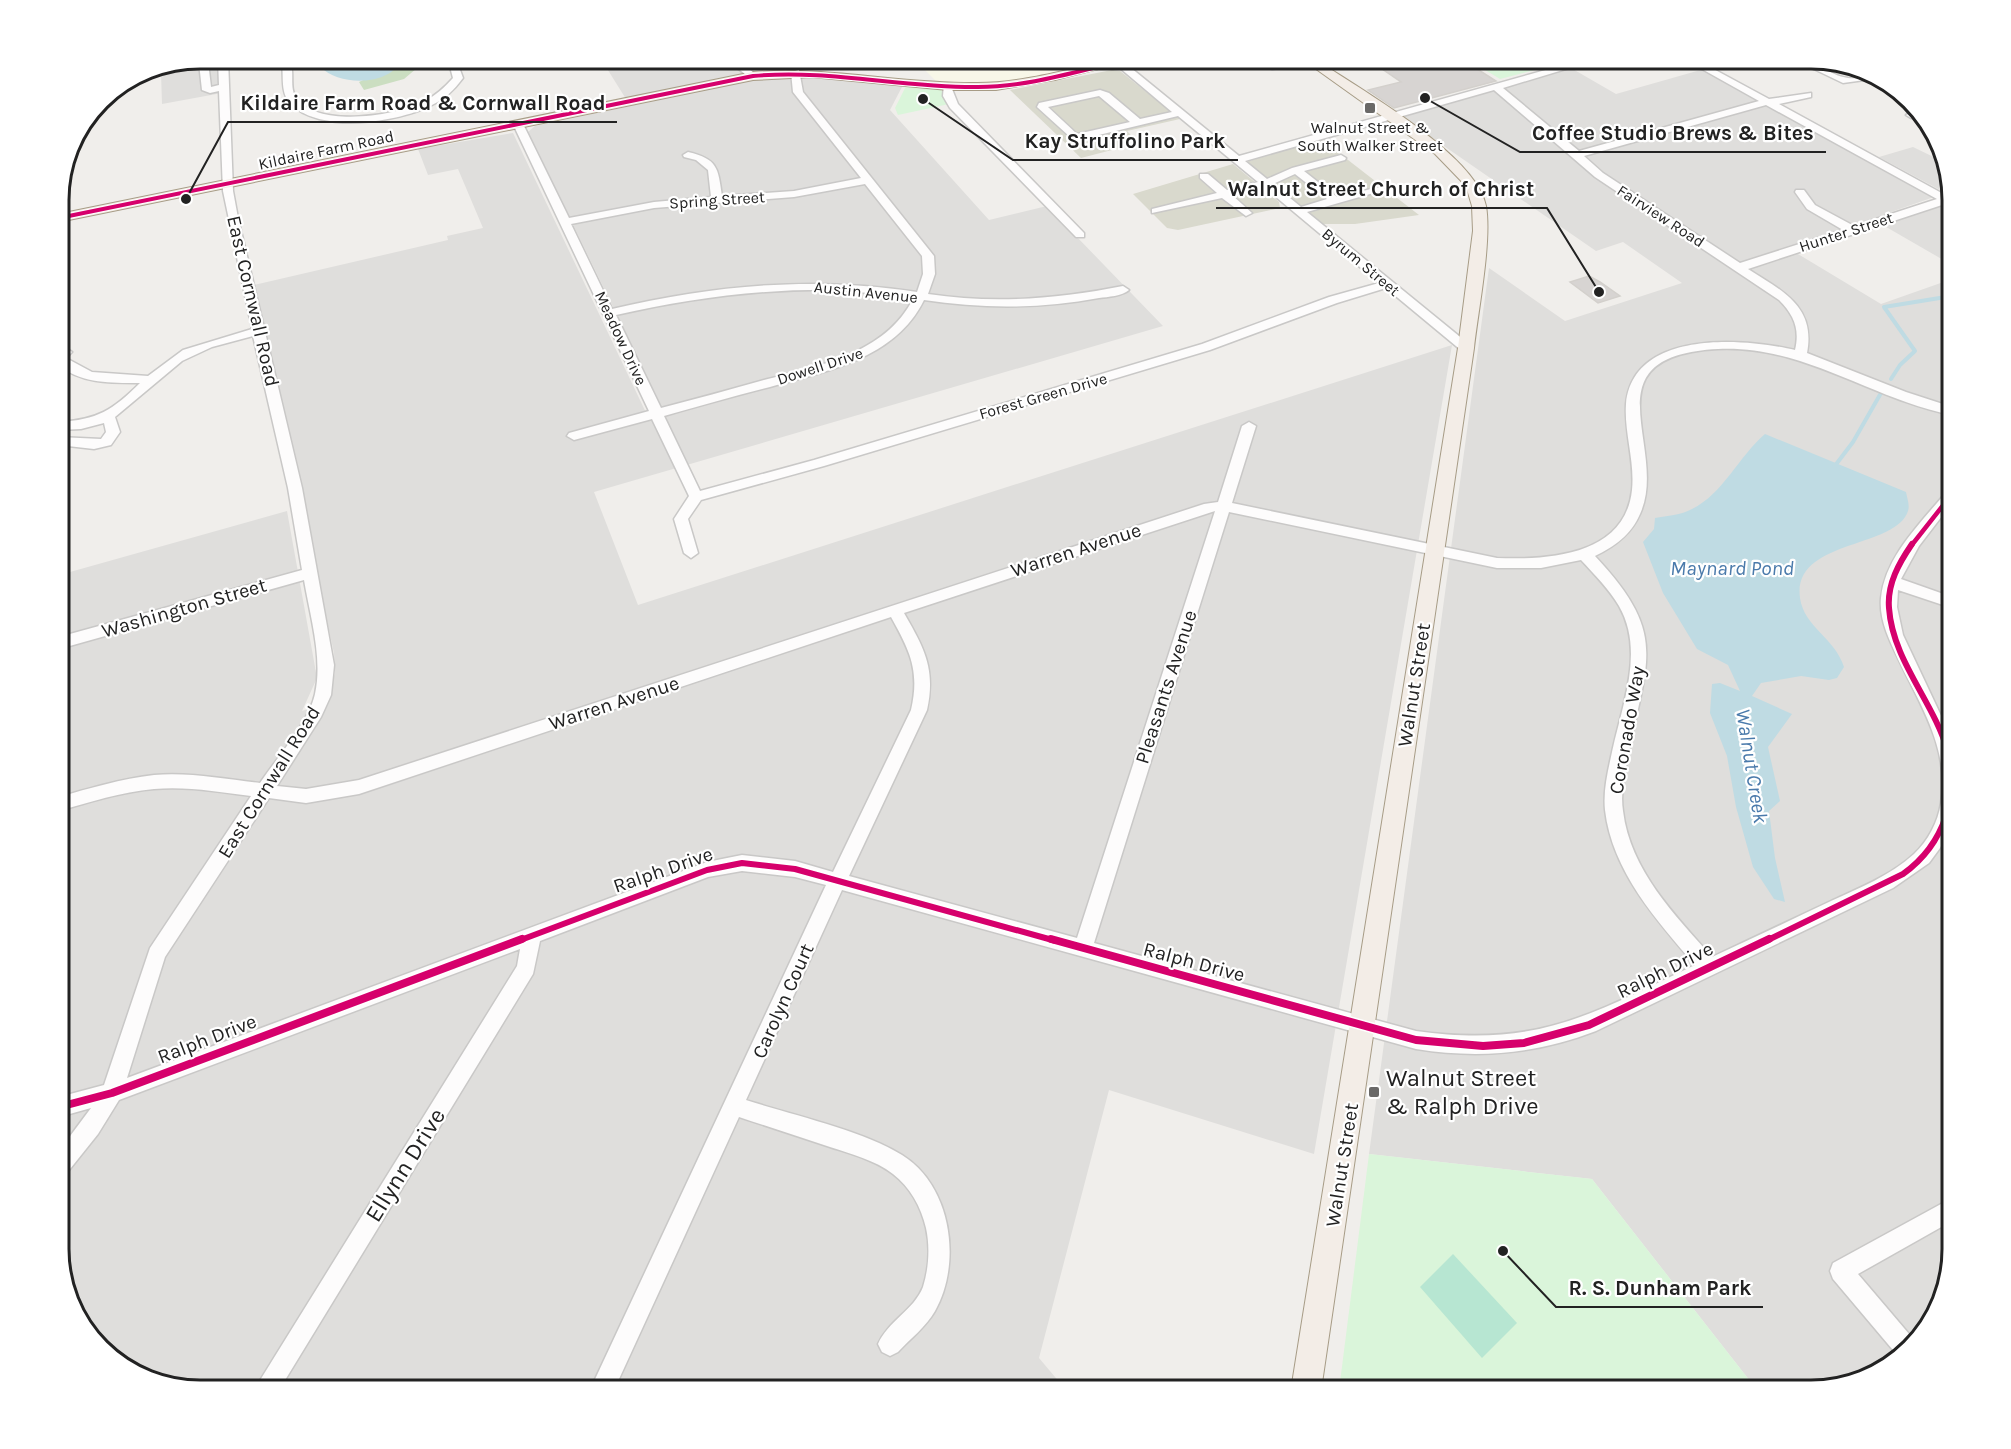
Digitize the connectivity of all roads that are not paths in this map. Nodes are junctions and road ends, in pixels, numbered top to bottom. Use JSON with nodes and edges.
{"nodes":[{"id":1,"x":205,"y":69,"type":"edge"},
{"id":2,"x":224,"y":69,"type":"edge"},
{"id":3,"x":289,"y":69,"type":"edge"},
{"id":4,"x":455,"y":69,"type":"edge"},
{"id":5,"x":744,"y":69,"type":"edge"},
{"id":6,"x":1082,"y":69,"type":"edge"},
{"id":7,"x":1127,"y":69,"type":"edge"},
{"id":8,"x":1324,"y":69,"type":"edge"},
{"id":9,"x":1555,"y":69,"type":"edge"},
{"id":10,"x":1708,"y":69,"type":"edge"},
{"id":11,"x":1821,"y":69,"type":"edge"},
{"id":12,"x":796,"y":72,"type":"junction"},
{"id":13,"x":753,"y":76,"type":"junction"},
{"id":14,"x":1860,"y":79,"type":"edge"},
{"id":15,"x":947,"y":86,"type":"junction"},
{"id":16,"x":1495,"y":86,"type":"junction"},
{"id":17,"x":226,"y":87,"type":"junction"},
{"id":18,"x":1808,"y":95,"type":"dead end"},
{"id":19,"x":1767,"y":102,"type":"junction"},
{"id":20,"x":1179,"y":113,"type":"junction"},
{"id":21,"x":1391,"y":116,"type":"junction"},
{"id":22,"x":1138,"y":123,"type":"junction"},
{"id":23,"x":518,"y":124,"type":"junction"},
{"id":24,"x":688,"y":155,"type":"dead end"},
{"id":25,"x":1575,"y":155,"type":"junction"},
{"id":26,"x":1341,"y":158,"type":"dead end"},
{"id":27,"x":1236,"y":160,"type":"junction"},
{"id":28,"x":1296,"y":170,"type":"junction"},
{"id":29,"x":1204,"y":176,"type":"dead end"},
{"id":30,"x":869,"y":180,"type":"junction"},
{"id":31,"x":229,"y":184,"type":"junction"},
{"id":32,"x":1265,"y":184,"type":"junction"},
{"id":33,"x":1380,"y":188,"type":"dead end"},
{"id":34,"x":1800,"y":192,"type":"dead end"},
{"id":35,"x":1225,"y":194,"type":"junction"},
{"id":36,"x":1942,"y":196,"type":"edge"},
{"id":37,"x":717,"y":199,"type":"junction"},
{"id":38,"x":1335,"y":201,"type":"junction"},
{"id":39,"x":1942,"y":202,"type":"edge"},
{"id":40,"x":1156,"y":211,"type":"dead end"},
{"id":41,"x":1298,"y":211,"type":"junction"},
{"id":42,"x":1246,"y":213,"type":"dead end"},
{"id":43,"x":69,"y":216,"type":"edge"},
{"id":44,"x":565,"y":222,"type":"junction"},
{"id":45,"x":1852,"y":230,"type":"junction"},
{"id":46,"x":1080,"y":235,"type":"dead end"},
{"id":47,"x":1741,"y":267,"type":"junction"},
{"id":48,"x":1387,"y":284,"type":"junction"},
{"id":49,"x":1123,"y":290,"type":"dead end"},
{"id":50,"x":921,"y":297,"type":"junction"},
{"id":51,"x":609,"y":313,"type":"junction"},
{"id":52,"x":260,"y":330,"type":"junction"},
{"id":53,"x":1466,"y":348,"type":"junction"},
{"id":54,"x":1802,"y":354,"type":"junction"},
{"id":55,"x":69,"y":368,"type":"edge"},
{"id":56,"x":152,"y":380,"type":"junction"},
{"id":57,"x":1942,"y":408,"type":"edge"},
{"id":58,"x":656,"y":413,"type":"junction"},
{"id":59,"x":109,"y":418,"type":"junction"},
{"id":60,"x":69,"y":425,"type":"edge"},
{"id":61,"x":1249,"y":426,"type":"dead end"},
{"id":62,"x":574,"y":436,"type":"dead end"},
{"id":63,"x":69,"y":441,"type":"edge"},
{"id":64,"x":696,"y":496,"type":"junction"},
{"id":65,"x":1224,"y":506,"type":"junction"},
{"id":66,"x":1942,"y":508,"type":"edge"},
{"id":67,"x":1434,"y":551,"type":"junction"},
{"id":68,"x":691,"y":553,"type":"dead end"},
{"id":69,"x":1585,"y":555,"type":"junction"},
{"id":70,"x":310,"y":573,"type":"junction"},
{"id":71,"x":1892,"y":582,"type":"junction"},
{"id":72,"x":1942,"y":599,"type":"edge"},
{"id":73,"x":895,"y":610,"type":"junction"},
{"id":74,"x":69,"y":641,"type":"edge"},
{"id":75,"x":1942,"y":732,"type":"edge"},
{"id":76,"x":266,"y":791,"type":"junction"},
{"id":77,"x":69,"y":801,"type":"edge"},
{"id":78,"x":1942,"y":831,"type":"edge"},
{"id":79,"x":835,"y":881,"type":"junction"},
{"id":80,"x":532,"y":935,"type":"junction"},
{"id":81,"x":1083,"y":948,"type":"junction"},
{"id":82,"x":1708,"y":967,"type":"junction"},
{"id":83,"x":1362,"y":1027,"type":"junction"},
{"id":84,"x":112,"y":1093,"type":"junction"},
{"id":85,"x":69,"y":1104,"type":"edge"},
{"id":86,"x":735,"y":1107,"type":"junction"},
{"id":87,"x":69,"y":1154,"type":"edge"},
{"id":88,"x":1942,"y":1215,"type":"edge"},
{"id":89,"x":1902,"y":1343,"type":"edge"},
{"id":90,"x":890,"y":1344,"type":"dead end"},
{"id":91,"x":272,"y":1380,"type":"edge"},
{"id":92,"x":607,"y":1380,"type":"edge"},
{"id":93,"x":1308,"y":1380,"type":"edge"}],
"edges":[{"from":1,"to":17,"type":"street"},
{"from":2,"to":17,"type":"street","name":"East Cornwall Road"},
{"from":3,"to":4,"type":"street"},
{"from":5,"to":13,"type":"street"},
{"from":6,"to":15,"type":"main road","name":"Kildaire Farm Road"},
{"from":7,"to":20,"type":"street","name":"Byrum Street"},
{"from":8,"to":21,"type":"main road","name":"Walnut Street"},
{"from":9,"to":16,"type":"street"},
{"from":10,"to":19,"type":"street"},
{"from":11,"to":14,"type":"street"},
{"from":12,"to":13,"type":"main road","name":"Kildaire Farm Road"},
{"from":12,"to":15,"type":"main road","name":"Kildaire Farm Road"},
{"from":12,"to":30,"type":"street","name":"Dowell Drive"},
{"from":13,"to":23,"type":"main road","name":"Kildaire Farm Road"},
{"from":15,"to":46,"type":"street"},
{"from":16,"to":21,"type":"street"},
{"from":16,"to":25,"type":"street","name":"Fairview Road"},
{"from":17,"to":31,"type":"street","name":"East Cornwall Road"},
{"from":18,"to":19,"type":"street"},
{"from":19,"to":25,"type":"street"},
{"from":19,"to":36,"type":"street"},
{"from":20,"to":22,"type":"street"},
{"from":20,"to":27,"type":"street","name":"Byrum Street"},
{"from":21,"to":27,"type":"street"},
{"from":21,"to":53,"type":"main road","name":"Walnut Street"},
{"from":22,"to":22,"type":"street"},
{"from":23,"to":31,"type":"main road","name":"Kildaire Farm Road"},
{"from":23,"to":44,"type":"street","name":"Meadow Drive"},
{"from":24,"to":37,"type":"street"},
{"from":25,"to":47,"type":"street","name":"Fairview Road"},
{"from":26,"to":28,"type":"street"},
{"from":27,"to":32,"type":"street","name":"Byrum Street"},
{"from":28,"to":32,"type":"street"},
{"from":28,"to":38,"type":"street"},
{"from":29,"to":35,"type":"street"},
{"from":30,"to":37,"type":"street","name":"Spring Street"},
{"from":30,"to":50,"type":"street","name":"Dowell Drive"},
{"from":31,"to":43,"type":"main road","name":"Kildaire Farm Road"},
{"from":31,"to":52,"type":"street","name":"East Cornwall Road"},
{"from":32,"to":35,"type":"street"},
{"from":32,"to":41,"type":"street","name":"Byrum Street"},
{"from":33,"to":38,"type":"street"},
{"from":34,"to":45,"type":"street"},
{"from":35,"to":40,"type":"street"},
{"from":35,"to":42,"type":"street"},
{"from":37,"to":44,"type":"street","name":"Spring Street"},
{"from":38,"to":41,"type":"street"},
{"from":39,"to":45,"type":"street","name":"Hunter Street"},
{"from":41,"to":48,"type":"street","name":"Byrum Street"},
{"from":44,"to":51,"type":"street","name":"Meadow Drive"},
{"from":45,"to":47,"type":"street","name":"Hunter Street"},
{"from":47,"to":54,"type":"street","name":"Fairview Road"},
{"from":48,"to":53,"type":"street","name":"Byrum Street"},
{"from":48,"to":64,"type":"street","name":"Forest Green Drive"},
{"from":49,"to":50,"type":"street","name":"Austin Avenue"},
{"from":50,"to":51,"type":"street","name":"Austin Avenue"},
{"from":50,"to":58,"type":"street","name":"Dowell Drive"},
{"from":51,"to":58,"type":"street","name":"Meadow Drive"},
{"from":52,"to":56,"type":"street"},
{"from":52,"to":70,"type":"street","name":"East Cornwall Road"},
{"from":53,"to":67,"type":"main road","name":"Walnut Street"},
{"from":54,"to":57,"type":"street","name":"Warren Avenue"},
{"from":54,"to":69,"type":"street","name":"Warren Avenue"},
{"from":55,"to":56,"type":"street"},
{"from":56,"to":59,"type":"street"},
{"from":58,"to":62,"type":"street","name":"Dowell Drive"},
{"from":58,"to":64,"type":"street","name":"Meadow Drive"},
{"from":59,"to":60,"type":"street"},
{"from":59,"to":63,"type":"street"},
{"from":61,"to":65,"type":"street","name":"Pleasants Avenue"},
{"from":64,"to":68,"type":"street"},
{"from":65,"to":67,"type":"street","name":"Warren Avenue"},
{"from":65,"to":73,"type":"street","name":"Warren Avenue"},
{"from":65,"to":81,"type":"street","name":"Pleasants Avenue"},
{"from":66,"to":71,"type":"street","name":"Ralph Drive"},
{"from":67,"to":69,"type":"street","name":"Warren Avenue"},
{"from":67,"to":83,"type":"main road","name":"Walnut Street"},
{"from":69,"to":82,"type":"street","name":"Coronado Way"},
{"from":70,"to":74,"type":"street","name":"Washington Street"},
{"from":70,"to":76,"type":"street","name":"East Cornwall Road"},
{"from":71,"to":72,"type":"street"},
{"from":71,"to":75,"type":"street","name":"Ralph Drive"},
{"from":73,"to":76,"type":"street","name":"Warren Avenue"},
{"from":73,"to":79,"type":"street","name":"Carolyn Court"},
{"from":76,"to":77,"type":"street","name":"Warren Avenue"},
{"from":76,"to":84,"type":"street","name":"East Cornwall Road"},
{"from":78,"to":82,"type":"street","name":"Ralph Drive"},
{"from":79,"to":80,"type":"street","name":"Ralph Drive"},
{"from":79,"to":81,"type":"street","name":"Ralph Drive"},
{"from":79,"to":86,"type":"street","name":"Carolyn Court"},
{"from":80,"to":84,"type":"street","name":"Ralph Drive"},
{"from":80,"to":91,"type":"street","name":"Ellynn Drive"},
{"from":81,"to":83,"type":"street","name":"Ralph Drive"},
{"from":82,"to":83,"type":"street","name":"Ralph Drive"},
{"from":83,"to":93,"type":"main road","name":"Walnut Street"},
{"from":84,"to":85,"type":"street","name":"Ralph Drive"},
{"from":84,"to":87,"type":"street","name":"East Cornwall Road"},
{"from":86,"to":90,"type":"street"},
{"from":86,"to":92,"type":"street","name":"Carolyn Court"},
{"from":88,"to":89,"type":"street"}]}
